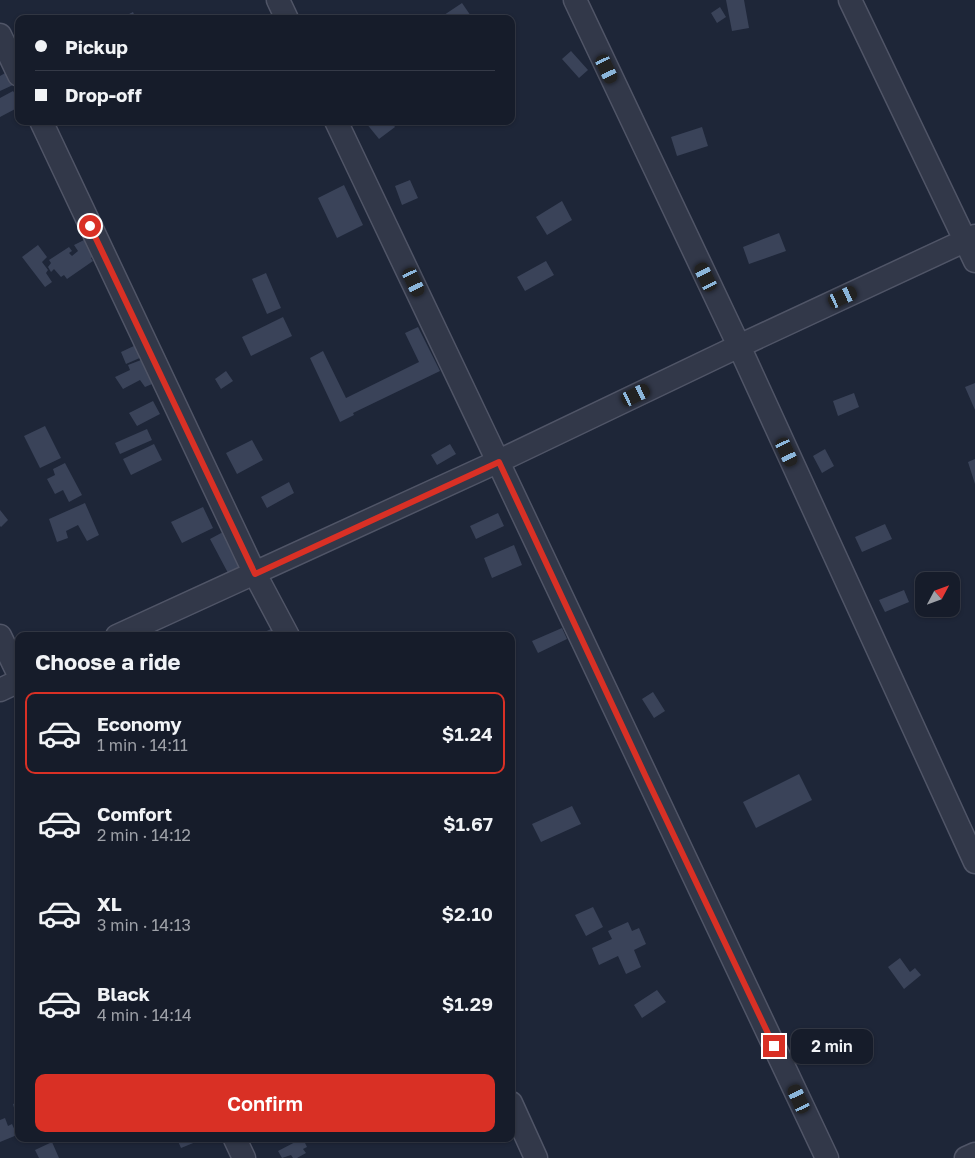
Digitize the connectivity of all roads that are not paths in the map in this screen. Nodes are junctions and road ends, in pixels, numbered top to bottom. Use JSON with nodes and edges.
{"nodes":[{"id":1,"x":278,"y":0,"type":"edge"},
{"id":2,"x":575,"y":0,"type":"edge"},
{"id":3,"x":850,"y":0,"type":"edge"},
{"id":4,"x":285,"y":15,"type":"edge"},
{"id":5,"x":0,"y":35,"type":"edge"},
{"id":6,"x":15,"y":67,"type":"edge"},
{"id":7,"x":43,"y":125,"type":"edge"},
{"id":8,"x":338,"y":125,"type":"edge"},
{"id":9,"x":970,"y":238,"type":"edge"},
{"id":10,"x":975,"y":261,"type":"edge"},
{"id":11,"x":739,"y":346,"type":"junction"},
{"id":12,"x":499,"y":462,"type":"junction"},
{"id":13,"x":255,"y":574,"type":"junction"},
{"id":14,"x":126,"y":632,"type":"edge"},
{"id":15,"x":286,"y":632,"type":"edge"},
{"id":16,"x":0,"y":636,"type":"edge"},
{"id":17,"x":15,"y":667,"type":"edge"},
{"id":18,"x":15,"y":683,"type":"edge"},
{"id":19,"x":0,"y":690,"type":"edge"},
{"id":20,"x":975,"y":862,"type":"edge"},
{"id":21,"x":515,"y":1112,"type":"edge"},
{"id":22,"x":236,"y":1142,"type":"edge"},
{"id":23,"x":975,"y":1154,"type":"edge"},
{"id":24,"x":244,"y":1158,"type":"edge"},
{"id":25,"x":536,"y":1158,"type":"edge"},
{"id":26,"x":827,"y":1158,"type":"edge"},
{"id":27,"x":966,"y":1158,"type":"edge"}],
"edges":[{"from":1,"to":4,"type":"street"},
{"from":2,"to":11,"type":"street"},
{"from":3,"to":9,"type":"street"},
{"from":5,"to":6,"type":"street"},
{"from":7,"to":13,"type":"street"},
{"from":8,"to":12,"type":"street"},
{"from":9,"to":10,"type":"street"},
{"from":9,"to":11,"type":"street"},
{"from":11,"to":12,"type":"street"},
{"from":11,"to":20,"type":"street"},
{"from":12,"to":13,"type":"street"},
{"from":12,"to":26,"type":"street"},
{"from":13,"to":14,"type":"street"},
{"from":13,"to":15,"type":"street"},
{"from":16,"to":17,"type":"street"},
{"from":18,"to":19,"type":"street"},
{"from":21,"to":25,"type":"street"},
{"from":22,"to":24,"type":"street"},
{"from":23,"to":27,"type":"street"}]}
